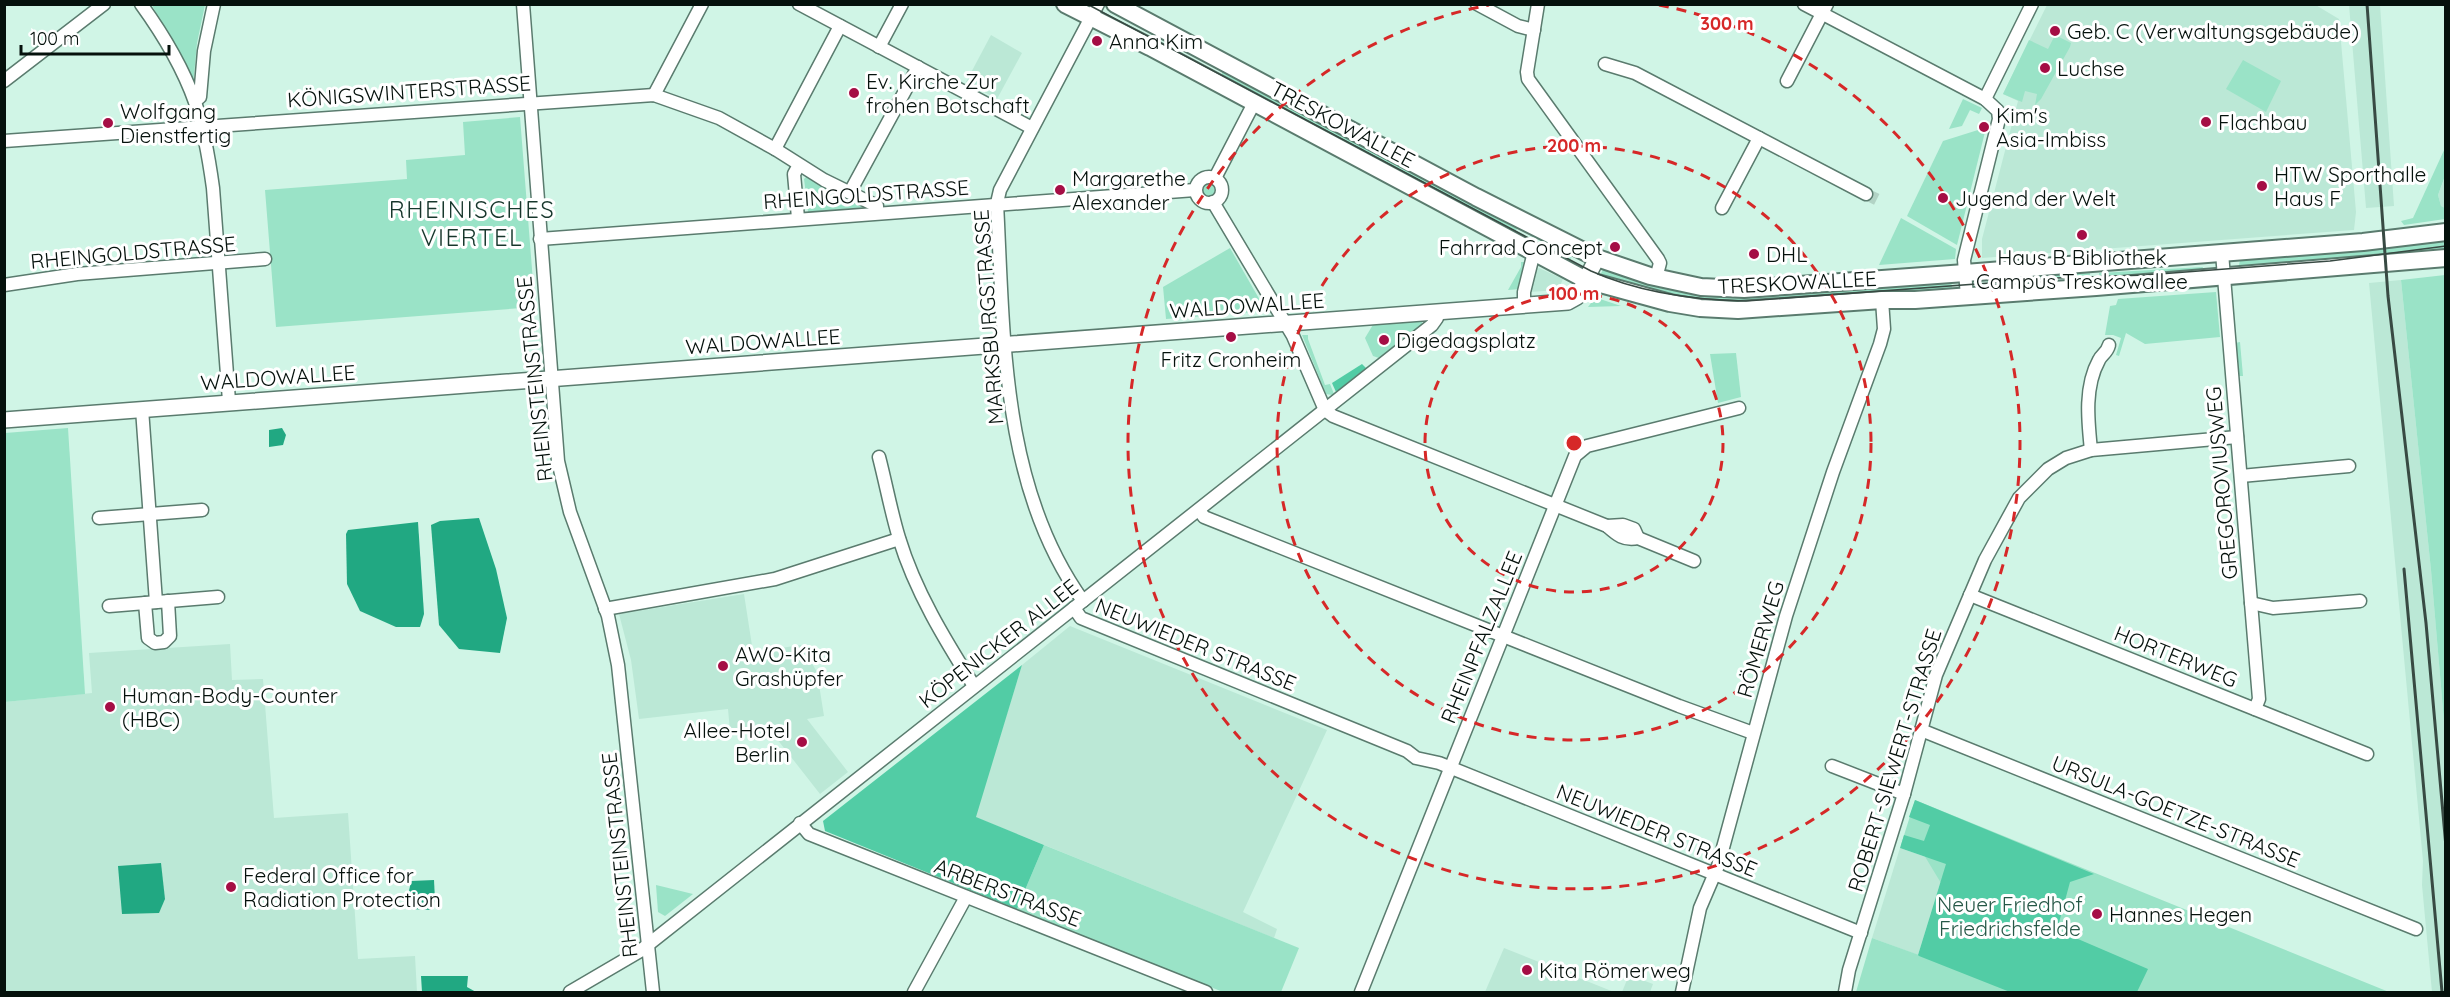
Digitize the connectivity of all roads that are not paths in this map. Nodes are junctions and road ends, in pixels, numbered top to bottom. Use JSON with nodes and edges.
{"nodes":[{"id":1,"x":104,"y":4,"type":"edge"},
{"id":2,"x":141,"y":4,"type":"edge"},
{"id":3,"x":214,"y":4,"type":"edge"},
{"id":4,"x":523,"y":4,"type":"edge"},
{"id":5,"x":702,"y":4,"type":"edge"},
{"id":6,"x":799,"y":4,"type":"edge"},
{"id":7,"x":902,"y":4,"type":"edge"},
{"id":8,"x":1065,"y":4,"type":"edge"},
{"id":9,"x":1115,"y":4,"type":"edge"},
{"id":10,"x":1477,"y":4,"type":"edge"},
{"id":11,"x":1538,"y":4,"type":"edge"},
{"id":12,"x":1804,"y":4,"type":"edge"},
{"id":13,"x":2032,"y":4,"type":"edge"},
{"id":14,"x":1825,"y":9,"type":"edge"},
{"id":15,"x":1094,"y":11,"type":"edge"},
{"id":16,"x":840,"y":26,"type":"junction"},
{"id":17,"x":1534,"y":30,"type":"junction"},
{"id":18,"x":879,"y":47,"type":"junction"},
{"id":19,"x":1605,"y":64,"type":"dead end"},
{"id":20,"x":918,"y":67,"type":"junction"},
{"id":21,"x":4,"y":81,"type":"edge"},
{"id":22,"x":1787,"y":81,"type":"dead end"},
{"id":23,"x":654,"y":95,"type":"junction"},
{"id":24,"x":1985,"y":99,"type":"junction"},
{"id":25,"x":195,"y":101,"type":"junction"},
{"id":26,"x":530,"y":102,"type":"junction"},
{"id":27,"x":1254,"y":103,"type":"junction"},
{"id":28,"x":201,"y":125,"type":"junction"},
{"id":29,"x":1032,"y":128,"type":"junction"},
{"id":30,"x":1759,"y":138,"type":"junction"},
{"id":31,"x":4,"y":141,"type":"edge"},
{"id":32,"x":775,"y":149,"type":"junction"},
{"id":33,"x":799,"y":165,"type":"junction"},
{"id":34,"x":1215,"y":178,"type":"junction"},
{"id":35,"x":1195,"y":190,"type":"junction"},
{"id":36,"x":850,"y":192,"type":"junction"},
{"id":37,"x":1866,"y":194,"type":"tunnel mouth"},
{"id":38,"x":1213,"y":202,"type":"junction"},
{"id":39,"x":997,"y":203,"type":"junction"},
{"id":40,"x":1722,"y":208,"type":"dead end"},
{"id":41,"x":877,"y":213,"type":"junction"},
{"id":42,"x":798,"y":218,"type":"junction"},
{"id":43,"x":2445,"y":232,"type":"edge"},
{"id":44,"x":540,"y":239,"type":"junction"},
{"id":45,"x":1534,"y":252,"type":"junction"},
{"id":46,"x":2222,"y":254,"type":"junction"},
{"id":47,"x":1597,"y":258,"type":"junction"},
{"id":48,"x":2445,"y":258,"type":"edge"},
{"id":49,"x":265,"y":259,"type":"dead end"},
{"id":50,"x":219,"y":263,"type":"junction"},
{"id":51,"x":1965,"y":273,"type":"junction"},
{"id":52,"x":2224,"y":276,"type":"junction"},
{"id":53,"x":1656,"y":278,"type":"junction"},
{"id":54,"x":1586,"y":280,"type":"junction"},
{"id":55,"x":4,"y":285,"type":"edge"},
{"id":56,"x":1967,"y":296,"type":"junction"},
{"id":57,"x":1882,"y":300,"type":"junction"},
{"id":58,"x":1524,"y":306,"type":"junction"},
{"id":59,"x":1437,"y":312,"type":"junction"},
{"id":60,"x":1284,"y":323,"type":"junction"},
{"id":61,"x":1005,"y":344,"type":"junction"},
{"id":62,"x":2109,"y":345,"type":"dead end"},
{"id":63,"x":551,"y":378,"type":"junction"},
{"id":64,"x":229,"y":401,"type":"junction"},
{"id":65,"x":1739,"y":408,"type":"dead end"},
{"id":66,"x":142,"y":409,"type":"junction"},
{"id":67,"x":1324,"y":410,"type":"junction"},
{"id":68,"x":4,"y":420,"type":"edge"},
{"id":69,"x":2237,"y":437,"type":"junction"},
{"id":70,"x":2091,"y":450,"type":"junction"},
{"id":71,"x":879,"y":457,"type":"dead end"},
{"id":72,"x":2349,"y":466,"type":"dead end"},
{"id":73,"x":2241,"y":476,"type":"junction"},
{"id":74,"x":1555,"y":505,"type":"junction"},
{"id":75,"x":201,"y":510,"type":"dead end"},
{"id":76,"x":1199,"y":510,"type":"junction"},
{"id":77,"x":149,"y":514,"type":"junction"},
{"id":78,"x":99,"y":518,"type":"dead end"},
{"id":79,"x":899,"y":538,"type":"junction"},
{"id":80,"x":1694,"y":561,"type":"dead end"},
{"id":81,"x":1970,"y":595,"type":"junction"},
{"id":82,"x":218,"y":597,"type":"dead end"},
{"id":83,"x":2360,"y":601,"type":"dead end"},
{"id":84,"x":156,"y":602,"type":"junction"},
{"id":85,"x":2251,"y":603,"type":"junction"},
{"id":86,"x":1078,"y":605,"type":"junction"},
{"id":87,"x":109,"y":606,"type":"dead end"},
{"id":88,"x":605,"y":609,"type":"junction"},
{"id":89,"x":1502,"y":636,"type":"junction"},
{"id":90,"x":974,"y":686,"type":"junction"},
{"id":91,"x":2255,"y":709,"type":"junction"},
{"id":92,"x":1920,"y":730,"type":"junction"},
{"id":93,"x":1753,"y":733,"type":"junction"},
{"id":94,"x":2367,"y":754,"type":"dead end"},
{"id":95,"x":1445,"y":765,"type":"junction"},
{"id":96,"x":1832,"y":766,"type":"dead end"},
{"id":97,"x":1904,"y":794,"type":"junction"},
{"id":98,"x":800,"y":823,"type":"junction"},
{"id":99,"x":1715,"y":875,"type":"junction"},
{"id":100,"x":966,"y":897,"type":"junction"},
{"id":101,"x":2416,"y":929,"type":"dead end"},
{"id":102,"x":1861,"y":933,"type":"junction"},
{"id":103,"x":648,"y":944,"type":"junction"},
{"id":104,"x":570,"y":993,"type":"edge"},
{"id":105,"x":653,"y":993,"type":"edge"},
{"id":106,"x":914,"y":993,"type":"edge"},
{"id":107,"x":1206,"y":993,"type":"edge"},
{"id":108,"x":1361,"y":993,"type":"edge"},
{"id":109,"x":1682,"y":993,"type":"edge"},
{"id":110,"x":1845,"y":993,"type":"edge"}],
"edges":[{"from":1,"to":21,"type":"street"},
{"from":2,"to":25,"type":"street"},
{"from":3,"to":25,"type":"street"},
{"from":4,"to":26,"type":"street","name":"RHEINSTEINSTRASSE"},
{"from":5,"to":23,"type":"street"},
{"from":6,"to":16,"type":"street"},
{"from":7,"to":18,"type":"street"},
{"from":8,"to":15,"type":"main road","name":"TRESKOWALLEE"},
{"from":9,"to":47,"type":"main road","name":"TRESKOWALLEE"},
{"from":10,"to":17,"type":"street"},
{"from":11,"to":17,"type":"street"},
{"from":12,"to":14,"type":"street"},
{"from":13,"to":24,"type":"street"},
{"from":14,"to":22,"type":"street"},
{"from":14,"to":24,"type":"street"},
{"from":15,"to":27,"type":"main road","name":"TRESKOWALLEE"},
{"from":15,"to":29,"type":"street","name":"MARKSBURGSTRASSE"},
{"from":16,"to":18,"type":"street"},
{"from":16,"to":32,"type":"street"},
{"from":17,"to":53,"type":"street"},
{"from":18,"to":20,"type":"street"},
{"from":19,"to":30,"type":"street"},
{"from":20,"to":29,"type":"street"},
{"from":20,"to":36,"type":"street"},
{"from":23,"to":26,"type":"street","name":"KÖNIGSWINTERSTRASSE"},
{"from":23,"to":32,"type":"street","name":"KÖNIGSWINTERSTRASSE"},
{"from":24,"to":51,"type":"street"},
{"from":25,"to":28,"type":"street"},
{"from":26,"to":28,"type":"street","name":"KÖNIGSWINTERSTRASSE"},
{"from":26,"to":44,"type":"street","name":"RHEINSTEINSTRASSE"},
{"from":27,"to":34,"type":"street"},
{"from":27,"to":45,"type":"main road","name":"TRESKOWALLEE"},
{"from":28,"to":31,"type":"street","name":"KÖNIGSWINTERSTRASSE"},
{"from":28,"to":50,"type":"street"},
{"from":29,"to":39,"type":"street","name":"MARKSBURGSTRASSE"},
{"from":30,"to":37,"type":"street"},
{"from":30,"to":40,"type":"street"},
{"from":32,"to":33,"type":"street","name":"KÖNIGSWINTERSTRASSE"},
{"from":33,"to":36,"type":"street","name":"KÖNIGSWINTERSTRASSE"},
{"from":33,"to":42,"type":"street"},
{"from":34,"to":35,"type":"street"},
{"from":34,"to":38,"type":"street"},
{"from":35,"to":38,"type":"street"},
{"from":35,"to":39,"type":"street","name":"RHEINGOLDSTRASSE"},
{"from":36,"to":41,"type":"street","name":"KÖNIGSWINTERSTRASSE"},
{"from":38,"to":60,"type":"street"},
{"from":39,"to":41,"type":"street","name":"RHEINGOLDSTRASSE"},
{"from":39,"to":61,"type":"street","name":"MARKSBURGSTRASSE"},
{"from":41,"to":42,"type":"street","name":"RHEINGOLDSTRASSE"},
{"from":42,"to":44,"type":"street","name":"RHEINGOLDSTRASSE"},
{"from":43,"to":46,"type":"main road","name":"TRESKOWALLEE"},
{"from":44,"to":63,"type":"street","name":"RHEINSTEINSTRASSE"},
{"from":45,"to":54,"type":"main road","name":"TRESKOWALLEE"},
{"from":45,"to":58,"type":"street"},
{"from":46,"to":51,"type":"main road","name":"TRESKOWALLEE"},
{"from":46,"to":52,"type":"street","name":"GREGOROVIUSWEG"},
{"from":47,"to":53,"type":"main road","name":"TRESKOWALLEE"},
{"from":47,"to":54,"type":"street","name":"WALDOWALLEE"},
{"from":48,"to":52,"type":"main road","name":"TRESKOWALLEE"},
{"from":49,"to":50,"type":"street","name":"RHEINGOLDSTRASSE"},
{"from":50,"to":55,"type":"street","name":"RHEINGOLDSTRASSE"},
{"from":50,"to":64,"type":"street"},
{"from":51,"to":53,"type":"main road","name":"TRESKOWALLEE"},
{"from":51,"to":56,"type":"street"},
{"from":52,"to":56,"type":"main road","name":"TRESKOWALLEE"},
{"from":52,"to":69,"type":"street","name":"GREGOROVIUSWEG"},
{"from":54,"to":57,"type":"main road","name":"TRESKOWALLEE"},
{"from":54,"to":58,"type":"street","name":"WALDOWALLEE"},
{"from":56,"to":57,"type":"main road","name":"TRESKOWALLEE"},
{"from":57,"to":93,"type":"street","name":"RÖMERWEG"},
{"from":58,"to":59,"type":"street","name":"WALDOWALLEE"},
{"from":59,"to":60,"type":"street","name":"WALDOWALLEE"},
{"from":59,"to":67,"type":"street","name":"KÖPENICKER ALLEE"},
{"from":60,"to":61,"type":"street","name":"WALDOWALLEE"},
{"from":60,"to":67,"type":"street"},
{"from":61,"to":63,"type":"street","name":"WALDOWALLEE"},
{"from":61,"to":86,"type":"street","name":"MARKSBURGSTRASSE"},
{"from":62,"to":70,"type":"street"},
{"from":63,"to":64,"type":"street","name":"WALDOWALLEE"},
{"from":63,"to":88,"type":"street","name":"RHEINSTEINSTRASSE"},
{"from":64,"to":66,"type":"street","name":"WALDOWALLEE"},
{"from":65,"to":74,"type":"street","name":"RHEINPFALZALLEE"},
{"from":66,"to":68,"type":"street","name":"WALDOWALLEE"},
{"from":66,"to":77,"type":"street"},
{"from":67,"to":74,"type":"street"},
{"from":67,"to":76,"type":"street","name":"KÖPENICKER ALLEE"},
{"from":69,"to":70,"type":"street","name":"ROBERT-SIEWERT-STRASSE"},
{"from":69,"to":73,"type":"street","name":"GREGOROVIUSWEG"},
{"from":70,"to":81,"type":"street","name":"ROBERT-SIEWERT-STRASSE"},
{"from":71,"to":79,"type":"street"},
{"from":72,"to":73,"type":"street"},
{"from":73,"to":85,"type":"street","name":"GREGOROVIUSWEG"},
{"from":74,"to":80,"type":"street"},
{"from":74,"to":89,"type":"street","name":"RHEINPFALZALLEE"},
{"from":75,"to":77,"type":"street"},
{"from":76,"to":86,"type":"street","name":"KÖPENICKER ALLEE"},
{"from":76,"to":89,"type":"street"},
{"from":77,"to":78,"type":"street"},
{"from":77,"to":84,"type":"street"},
{"from":79,"to":88,"type":"street"},
{"from":79,"to":90,"type":"street"},
{"from":81,"to":91,"type":"street","name":"HORTERWEG"},
{"from":81,"to":92,"type":"street","name":"ROBERT-SIEWERT-STRASSE"},
{"from":82,"to":84,"type":"street"},
{"from":83,"to":85,"type":"street"},
{"from":84,"to":87,"type":"street"},
{"from":85,"to":91,"type":"street","name":"GREGOROVIUSWEG"},
{"from":86,"to":90,"type":"street","name":"KÖPENICKER ALLEE"},
{"from":86,"to":95,"type":"street","name":"NEUWIEDER STRASSE"},
{"from":88,"to":103,"type":"street","name":"RHEINSTEINSTRASSE"},
{"from":89,"to":93,"type":"street"},
{"from":89,"to":95,"type":"street","name":"RHEINPFALZALLEE"},
{"from":90,"to":98,"type":"street","name":"KÖPENICKER ALLEE"},
{"from":91,"to":94,"type":"street","name":"HORTERWEG"},
{"from":92,"to":97,"type":"street","name":"ROBERT-SIEWERT-STRASSE"},
{"from":92,"to":101,"type":"street","name":"URSULA-GOETZE-STRASSE"},
{"from":93,"to":99,"type":"street","name":"RÖMERWEG"},
{"from":95,"to":99,"type":"street","name":"NEUWIEDER STRASSE"},
{"from":95,"to":108,"type":"street","name":"RHEINPFALZALLEE"},
{"from":96,"to":97,"type":"street"},
{"from":97,"to":102,"type":"street","name":"ROBERT-SIEWERT-STRASSE"},
{"from":98,"to":100,"type":"street","name":"ARBERSTRASSE"},
{"from":98,"to":103,"type":"street","name":"KÖPENICKER ALLEE"},
{"from":99,"to":102,"type":"street","name":"NEUWIEDER STRASSE"},
{"from":99,"to":109,"type":"street","name":"RÖMERWEG"},
{"from":100,"to":106,"type":"street"},
{"from":100,"to":107,"type":"street","name":"ARBERSTRASSE"},
{"from":102,"to":110,"type":"street","name":"ROBERT-SIEWERT-STRASSE"},
{"from":103,"to":104,"type":"street","name":"KÖPENICKER ALLEE"},
{"from":103,"to":105,"type":"street","name":"RHEINSTEINSTRASSE"}]}
